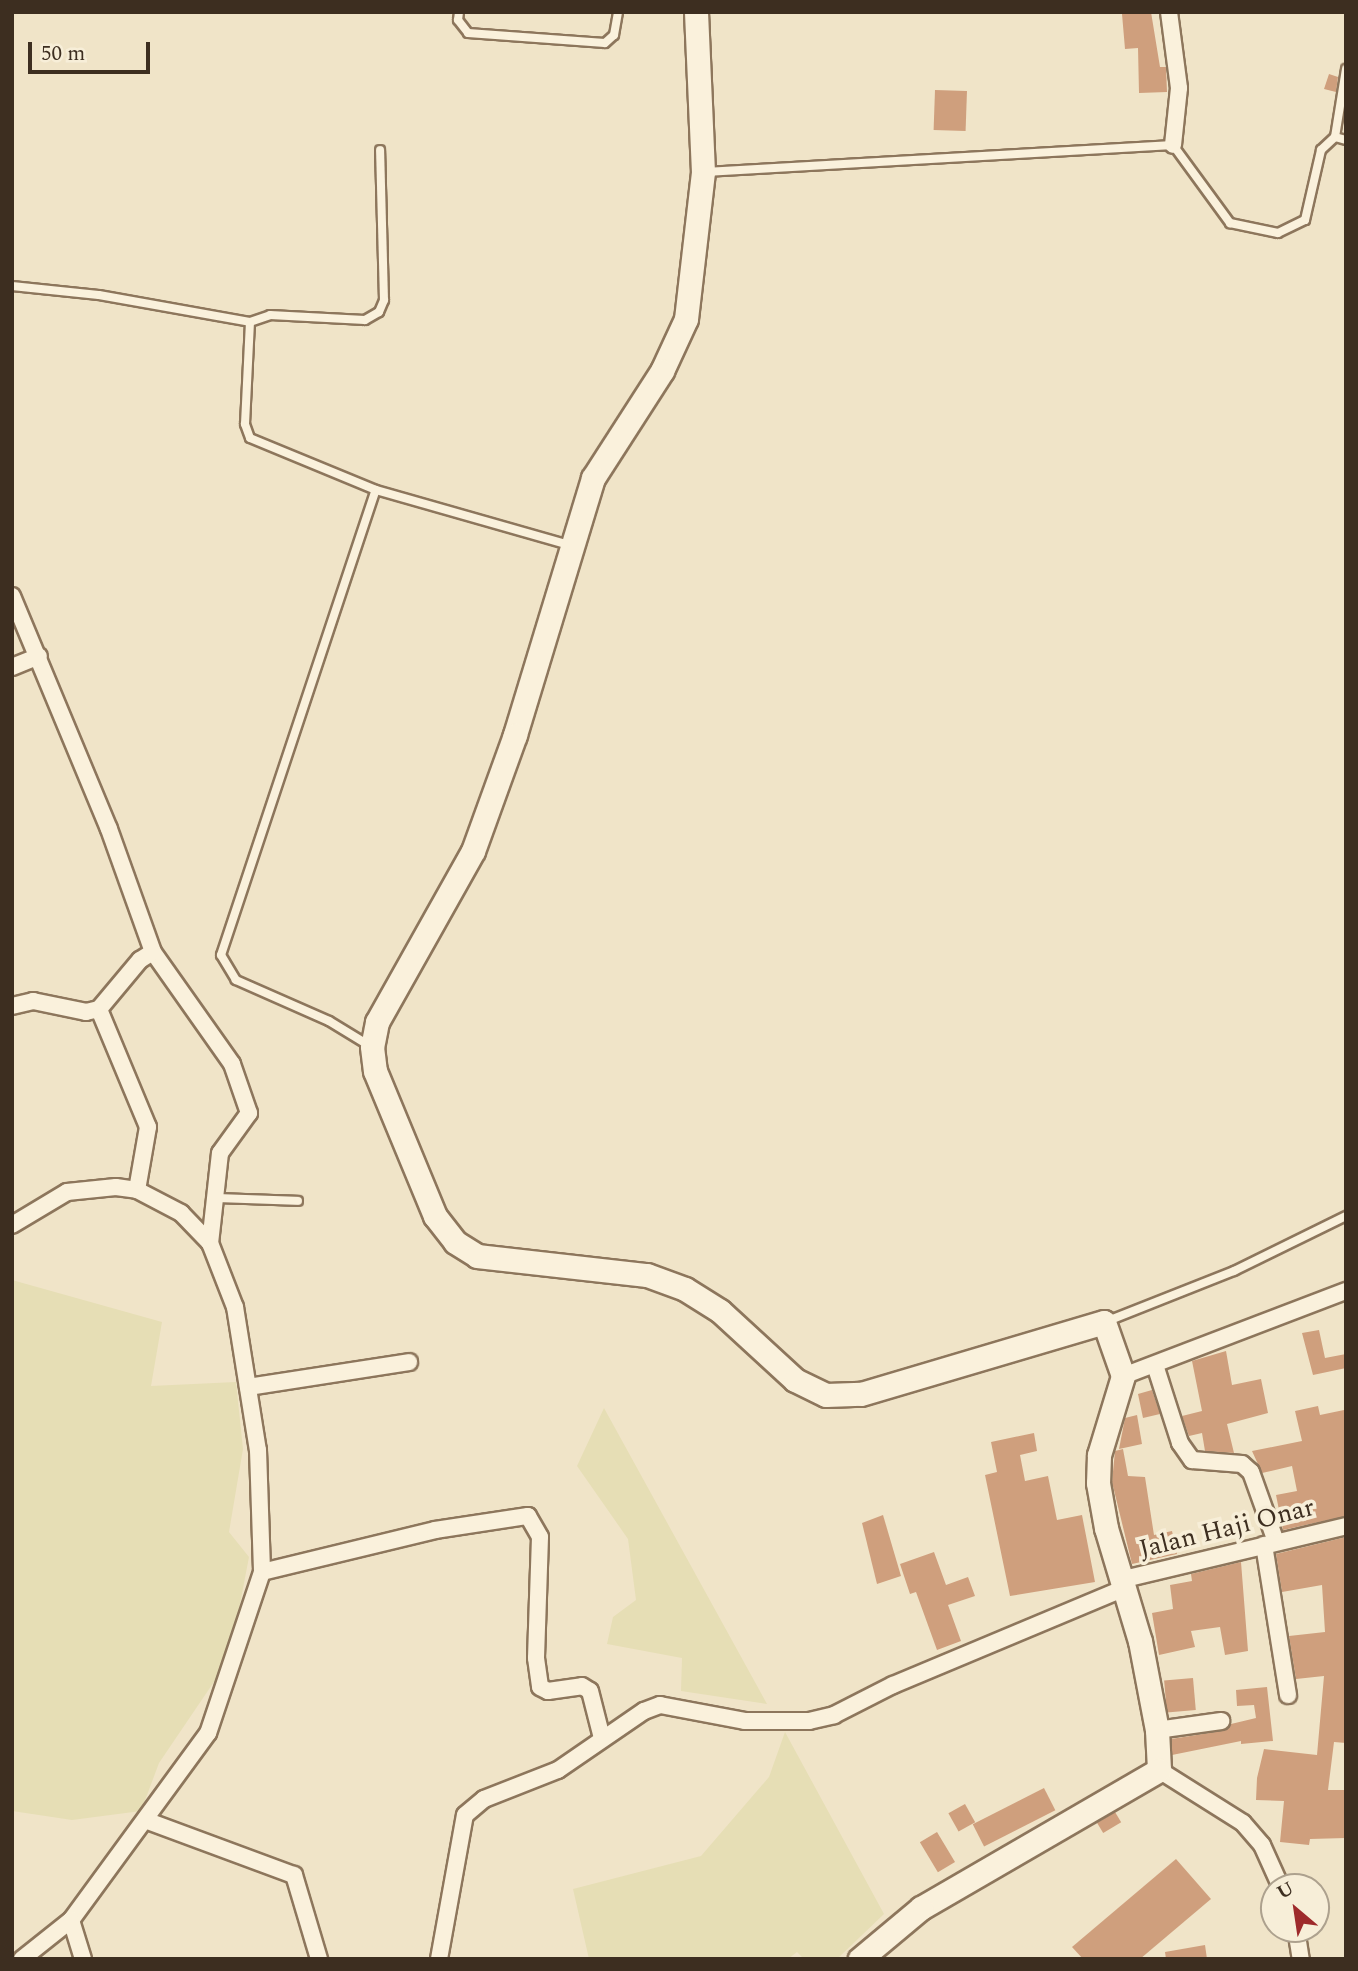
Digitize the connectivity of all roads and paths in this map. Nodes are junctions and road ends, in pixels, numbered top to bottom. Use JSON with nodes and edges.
{"nodes":[{"id":1,"x":459,"y":12,"type":"edge"},
{"id":2,"x":618,"y":12,"type":"edge"},
{"id":3,"x":696,"y":12,"type":"edge"},
{"id":4,"x":1169,"y":12,"type":"edge"},
{"id":5,"x":1346,"y":69,"type":"edge"},
{"id":6,"x":1335,"y":137,"type":"junction"},
{"id":7,"x":1346,"y":140,"type":"edge"},
{"id":8,"x":1173,"y":145,"type":"junction"},
{"id":9,"x":380,"y":150,"type":"dead end"},
{"id":10,"x":702,"y":172,"type":"junction"},
{"id":11,"x":12,"y":286,"type":"edge"},
{"id":12,"x":250,"y":322,"type":"junction"},
{"id":13,"x":376,"y":490,"type":"junction"},
{"id":14,"x":571,"y":546,"type":"junction"},
{"id":15,"x":12,"y":596,"type":"edge"},
{"id":16,"x":39,"y":656,"type":"junction"},
{"id":17,"x":12,"y":667,"type":"edge"},
{"id":18,"x":153,"y":953,"type":"junction"},
{"id":19,"x":12,"y":1006,"type":"edge"},
{"id":20,"x":100,"y":1009,"type":"junction"},
{"id":21,"x":372,"y":1047,"type":"junction"},
{"id":22,"x":138,"y":1190,"type":"junction"},
{"id":23,"x":214,"y":1198,"type":"junction"},
{"id":24,"x":298,"y":1200,"type":"dead end"},
{"id":25,"x":1346,"y":1216,"type":"edge"},
{"id":26,"x":12,"y":1224,"type":"edge"},
{"id":27,"x":210,"y":1243,"type":"junction"},
{"id":28,"x":1346,"y":1291,"type":"edge"},
{"id":29,"x":1104,"y":1322,"type":"junction"},
{"id":30,"x":410,"y":1362,"type":"dead end"},
{"id":31,"x":1155,"y":1365,"type":"junction"},
{"id":32,"x":1124,"y":1376,"type":"junction"},
{"id":33,"x":248,"y":1387,"type":"junction"},
{"id":34,"x":1346,"y":1526,"type":"edge"},
{"id":35,"x":1270,"y":1544,"type":"junction"},
{"id":36,"x":262,"y":1572,"type":"junction"},
{"id":37,"x":1121,"y":1584,"type":"junction"},
{"id":38,"x":1287,"y":1695,"type":"dead end"},
{"id":39,"x":1221,"y":1721,"type":"dead end"},
{"id":40,"x":1157,"y":1730,"type":"junction"},
{"id":41,"x":602,"y":1738,"type":"junction"},
{"id":42,"x":1160,"y":1770,"type":"junction"},
{"id":43,"x":145,"y":1819,"type":"junction"},
{"id":44,"x":1275,"y":1873,"type":"edge"},
{"id":45,"x":71,"y":1920,"type":"junction"},
{"id":46,"x":22,"y":1959,"type":"edge"},
{"id":47,"x":83,"y":1959,"type":"edge"},
{"id":48,"x":319,"y":1959,"type":"edge"},
{"id":49,"x":439,"y":1959,"type":"edge"},
{"id":50,"x":860,"y":1959,"type":"edge"}],
"edges":[{"from":1,"to":2,"type":"lane"},
{"from":3,"to":10,"type":"street"},
{"from":4,"to":8,"type":"street"},
{"from":5,"to":6,"type":"lane"},
{"from":6,"to":7,"type":"lane"},
{"from":6,"to":8,"type":"lane"},
{"from":8,"to":10,"type":"lane"},
{"from":9,"to":12,"type":"lane"},
{"from":10,"to":14,"type":"street"},
{"from":11,"to":12,"type":"lane"},
{"from":12,"to":13,"type":"lane"},
{"from":13,"to":14,"type":"lane"},
{"from":13,"to":21,"type":"lane"},
{"from":14,"to":21,"type":"street"},
{"from":15,"to":16,"type":"street"},
{"from":16,"to":17,"type":"street"},
{"from":16,"to":18,"type":"street"},
{"from":18,"to":20,"type":"street"},
{"from":18,"to":23,"type":"street"},
{"from":19,"to":20,"type":"street"},
{"from":20,"to":22,"type":"street"},
{"from":21,"to":29,"type":"street"},
{"from":22,"to":26,"type":"street"},
{"from":22,"to":27,"type":"street"},
{"from":23,"to":24,"type":"lane"},
{"from":23,"to":27,"type":"street"},
{"from":25,"to":29,"type":"lane"},
{"from":27,"to":33,"type":"street"},
{"from":28,"to":31,"type":"street"},
{"from":29,"to":32,"type":"street"},
{"from":30,"to":33,"type":"street"},
{"from":31,"to":32,"type":"street"},
{"from":31,"to":35,"type":"street"},
{"from":32,"to":37,"type":"street"},
{"from":33,"to":36,"type":"street"},
{"from":34,"to":35,"type":"street","name":"Jalan Haji Onar"},
{"from":35,"to":37,"type":"street","name":"Jalan Haji Onar"},
{"from":35,"to":38,"type":"street"},
{"from":36,"to":41,"type":"street"},
{"from":36,"to":43,"type":"street"},
{"from":37,"to":40,"type":"street"},
{"from":37,"to":41,"type":"street","name":"Jalan Haji Onar"},
{"from":39,"to":40,"type":"street"},
{"from":40,"to":42,"type":"street"},
{"from":41,"to":49,"type":"street","name":"Jalan Haji Onar"},
{"from":42,"to":44,"type":"street"},
{"from":42,"to":50,"type":"street"},
{"from":43,"to":45,"type":"street"},
{"from":43,"to":48,"type":"street"},
{"from":45,"to":46,"type":"street"},
{"from":45,"to":47,"type":"street"}]}
